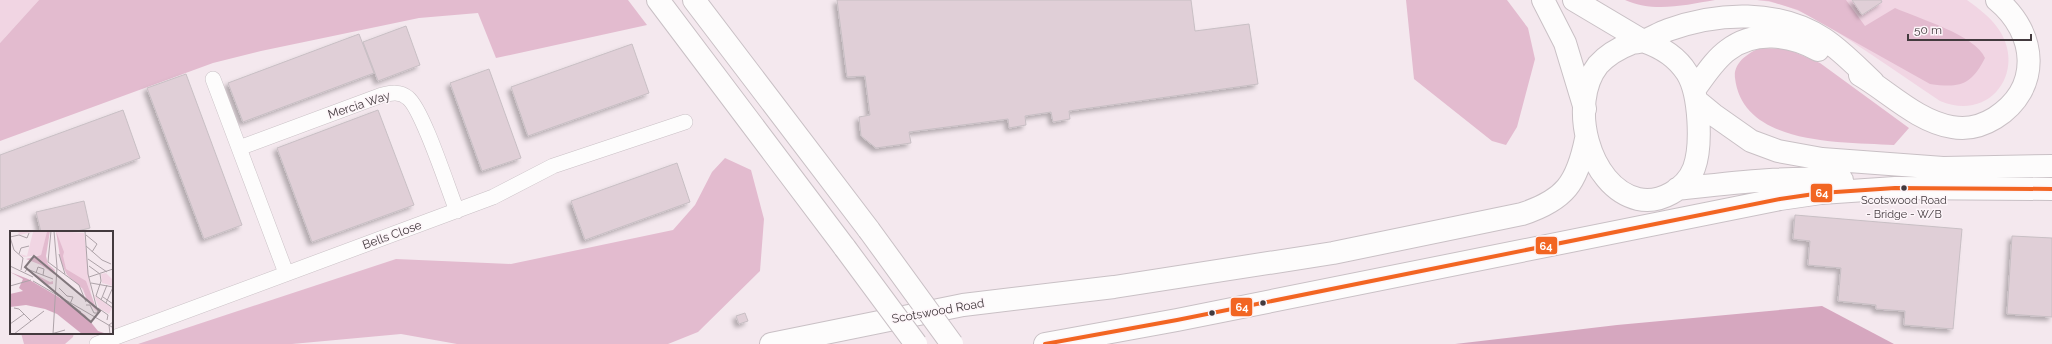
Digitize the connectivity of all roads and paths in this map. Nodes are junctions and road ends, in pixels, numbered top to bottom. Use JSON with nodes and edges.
{"nodes":[{"id":1,"x":658,"y":0,"type":"edge"},
{"id":2,"x":694,"y":0,"type":"edge"},
{"id":3,"x":1543,"y":0,"type":"edge"},
{"id":4,"x":1574,"y":0,"type":"edge"},
{"id":5,"x":1997,"y":0,"type":"edge"},
{"id":6,"x":1644,"y":41,"type":"junction"},
{"id":7,"x":213,"y":79,"type":"dead end"},
{"id":8,"x":1873,"y":82,"type":"junction"},
{"id":9,"x":1695,"y":95,"type":"junction"},
{"id":10,"x":1585,"y":109,"type":"junction"},
{"id":11,"x":685,"y":122,"type":"dead end"},
{"id":12,"x":1586,"y":139,"type":"junction"},
{"id":13,"x":239,"y":148,"type":"junction"},
{"id":14,"x":2052,"y":166,"type":"edge"},
{"id":15,"x":1895,"y":188,"type":"junction"},
{"id":16,"x":2052,"y":189,"type":"edge"},
{"id":17,"x":1671,"y":193,"type":"junction"},
{"id":18,"x":457,"y":211,"type":"junction"},
{"id":19,"x":1624,"y":230,"type":"junction"},
{"id":20,"x":286,"y":273,"type":"junction"},
{"id":21,"x":97,"y":344,"type":"edge"},
{"id":22,"x":771,"y":344,"type":"edge"},
{"id":23,"x":916,"y":344,"type":"edge"},
{"id":24,"x":952,"y":344,"type":"edge"},
{"id":25,"x":1045,"y":344,"type":"edge"}],
"edges":[{"from":1,"to":23,"type":"main road","bridge":true},
{"from":2,"to":24,"type":"main road","bridge":true},
{"from":3,"to":10,"type":"main road"},
{"from":4,"to":6,"type":"main road"},
{"from":5,"to":8,"type":"main road"},
{"from":6,"to":8,"type":"main road"},
{"from":6,"to":9,"type":"main road"},
{"from":6,"to":10,"type":"main road"},
{"from":7,"to":13,"type":"street"},
{"from":8,"to":9,"type":"main road"},
{"from":9,"to":14,"type":"main road"},
{"from":9,"to":17,"type":"main road"},
{"from":10,"to":12,"type":"main road"},
{"from":11,"to":18,"type":"street","name":"Bells Close"},
{"from":12,"to":17,"type":"main road"},
{"from":12,"to":22,"type":"main road","name":"Scotswood Road"},
{"from":13,"to":18,"type":"street","name":"Mercia Way"},
{"from":13,"to":20,"type":"street"},
{"from":15,"to":16,"type":"main road"},
{"from":15,"to":17,"type":"main road"},
{"from":15,"to":19,"type":"main road"},
{"from":17,"to":19,"type":"main road"},
{"from":18,"to":20,"type":"street","name":"Bells Close"},
{"from":19,"to":25,"type":"main road"},
{"from":20,"to":21,"type":"street","name":"Bells Close"}]}
